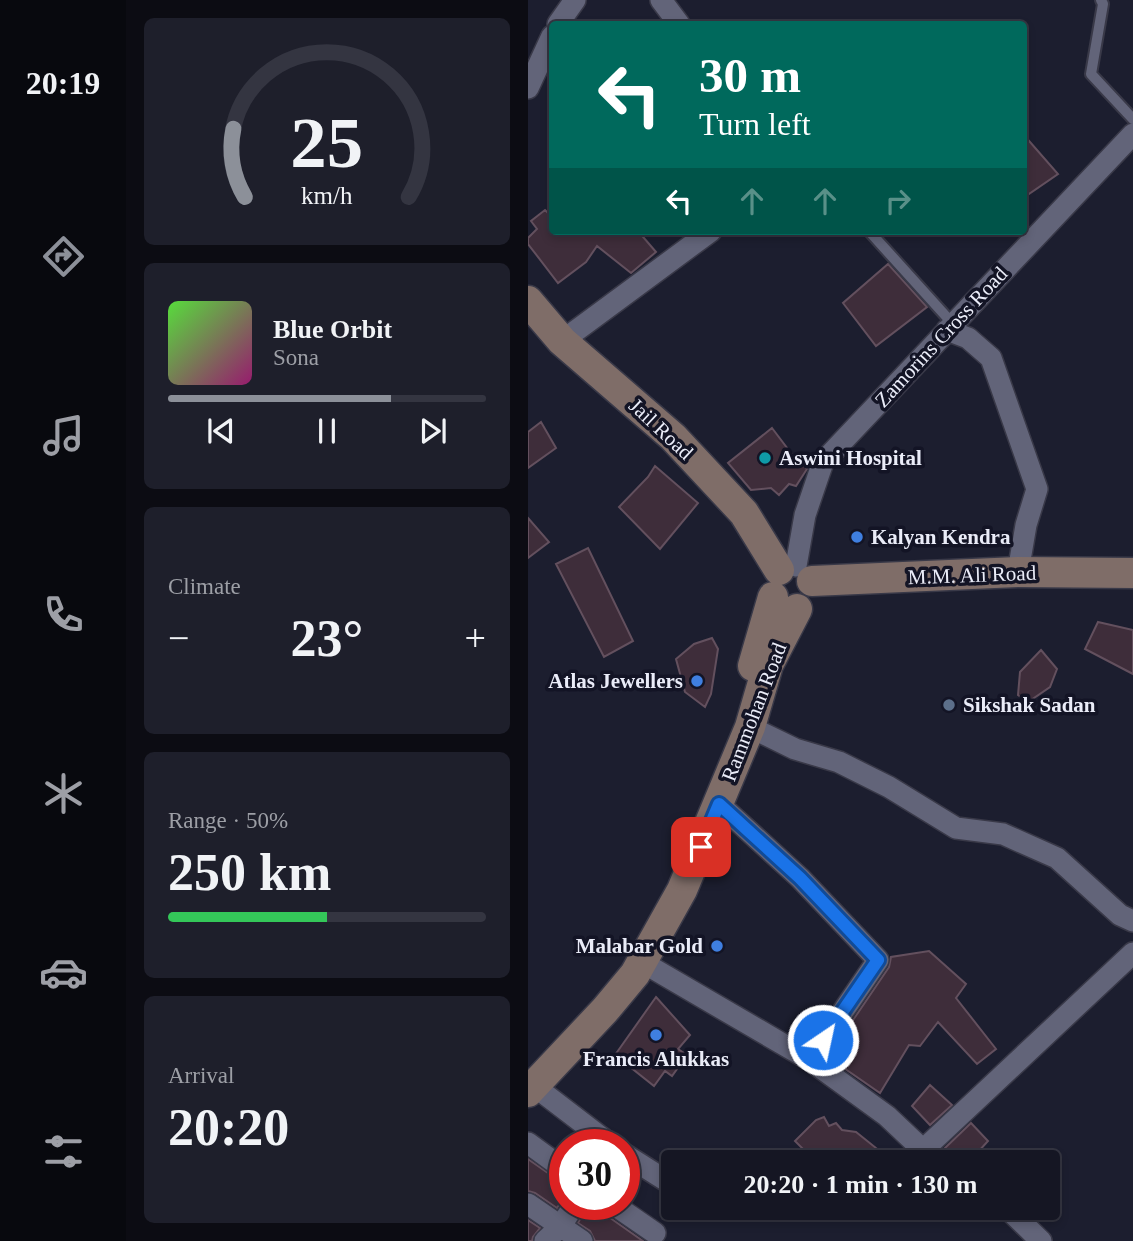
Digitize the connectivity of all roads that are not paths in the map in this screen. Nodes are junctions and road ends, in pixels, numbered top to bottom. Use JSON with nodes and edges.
{"nodes":[{"id":1,"x":575,"y":0,"type":"edge"},
{"id":2,"x":661,"y":0,"type":"edge"},
{"id":3,"x":1101,"y":0,"type":"edge"},
{"id":4,"x":560,"y":21,"type":"edge"},
{"id":5,"x":677,"y":21,"type":"edge"},
{"id":6,"x":549,"y":42,"type":"edge"},
{"id":7,"x":528,"y":88,"type":"edge"},
{"id":8,"x":1132,"y":119,"type":"edge"},
{"id":9,"x":1132,"y":134,"type":"edge"},
{"id":10,"x":706,"y":235,"type":"edge"},
{"id":11,"x":872,"y":235,"type":"edge"},
{"id":12,"x":528,"y":301,"type":"edge"},
{"id":13,"x":950,"y":327,"type":"junction"},
{"id":14,"x":562,"y":341,"type":"junction"},
{"id":15,"x":1018,"y":572,"type":"junction"},
{"id":16,"x":1132,"y":573,"type":"edge"},
{"id":17,"x":791,"y":585,"type":"junction"},
{"id":18,"x":750,"y":727,"type":"junction"},
{"id":19,"x":719,"y":804,"type":"junction"},
{"id":20,"x":1132,"y":921,"type":"edge"},
{"id":21,"x":1132,"y":953,"type":"edge"},
{"id":22,"x":642,"y":962,"type":"junction"},
{"id":23,"x":810,"y":1060,"type":"junction"},
{"id":24,"x":530,"y":1084,"type":"edge"},
{"id":25,"x":590,"y":1129,"type":"edge"},
{"id":26,"x":528,"y":1143,"type":"edge"},
{"id":27,"x":923,"y":1150,"type":"joint"},
{"id":28,"x":549,"y":1158,"type":"edge"},
{"id":29,"x":640,"y":1164,"type":"edge"},
{"id":30,"x":661,"y":1177,"type":"edge"},
{"id":31,"x":528,"y":1205,"type":"edge"},
{"id":32,"x":636,"y":1220,"type":"edge"},
{"id":33,"x":1019,"y":1220,"type":"edge"},
{"id":34,"x":655,"y":1233,"type":"dead end"},
{"id":35,"x":553,"y":1234,"type":"edge"},
{"id":36,"x":582,"y":1241,"type":"edge"},
{"id":37,"x":1041,"y":1241,"type":"edge"}],
"edges":[{"from":1,"to":4,"type":"street"},
{"from":2,"to":5,"type":"street"},
{"from":3,"to":8,"type":"lane"},
{"from":6,"to":7,"type":"street"},
{"from":9,"to":13,"type":"street","name":"Zamorins Cross Road"},
{"from":10,"to":14,"type":"street"},
{"from":11,"to":13,"type":"lane"},
{"from":12,"to":14,"type":"main road","name":"Jail Road"},
{"from":13,"to":15,"type":"street"},
{"from":13,"to":17,"type":"street","name":"Zamorins Cross Road"},
{"from":14,"to":17,"type":"main road","name":"Jail Road"},
{"from":15,"to":16,"type":"main road","name":"M.M. Ali Road"},
{"from":15,"to":17,"type":"main road","name":"M.M. Ali Road"},
{"from":17,"to":18,"type":"main road","name":"Rammohan Road"},
{"from":17,"to":24,"type":"main road","name":"Rammohan Road"},
{"from":18,"to":19,"type":"main road","name":"Rammohan Road"},
{"from":18,"to":20,"type":"street"},
{"from":19,"to":22,"type":"main road","name":"Rammohan Road"},
{"from":19,"to":23,"type":"street"},
{"from":21,"to":27,"type":"street"},
{"from":22,"to":23,"type":"street"},
{"from":22,"to":24,"type":"main road","name":"Rammohan Road"},
{"from":23,"to":27,"type":"street"},
{"from":24,"to":25,"type":"street"},
{"from":26,"to":28,"type":"street"},
{"from":29,"to":30,"type":"street"},
{"from":31,"to":35,"type":"street"},
{"from":32,"to":34,"type":"street"},
{"from":33,"to":37,"type":"street"},
{"from":35,"to":36,"type":"street"}]}
